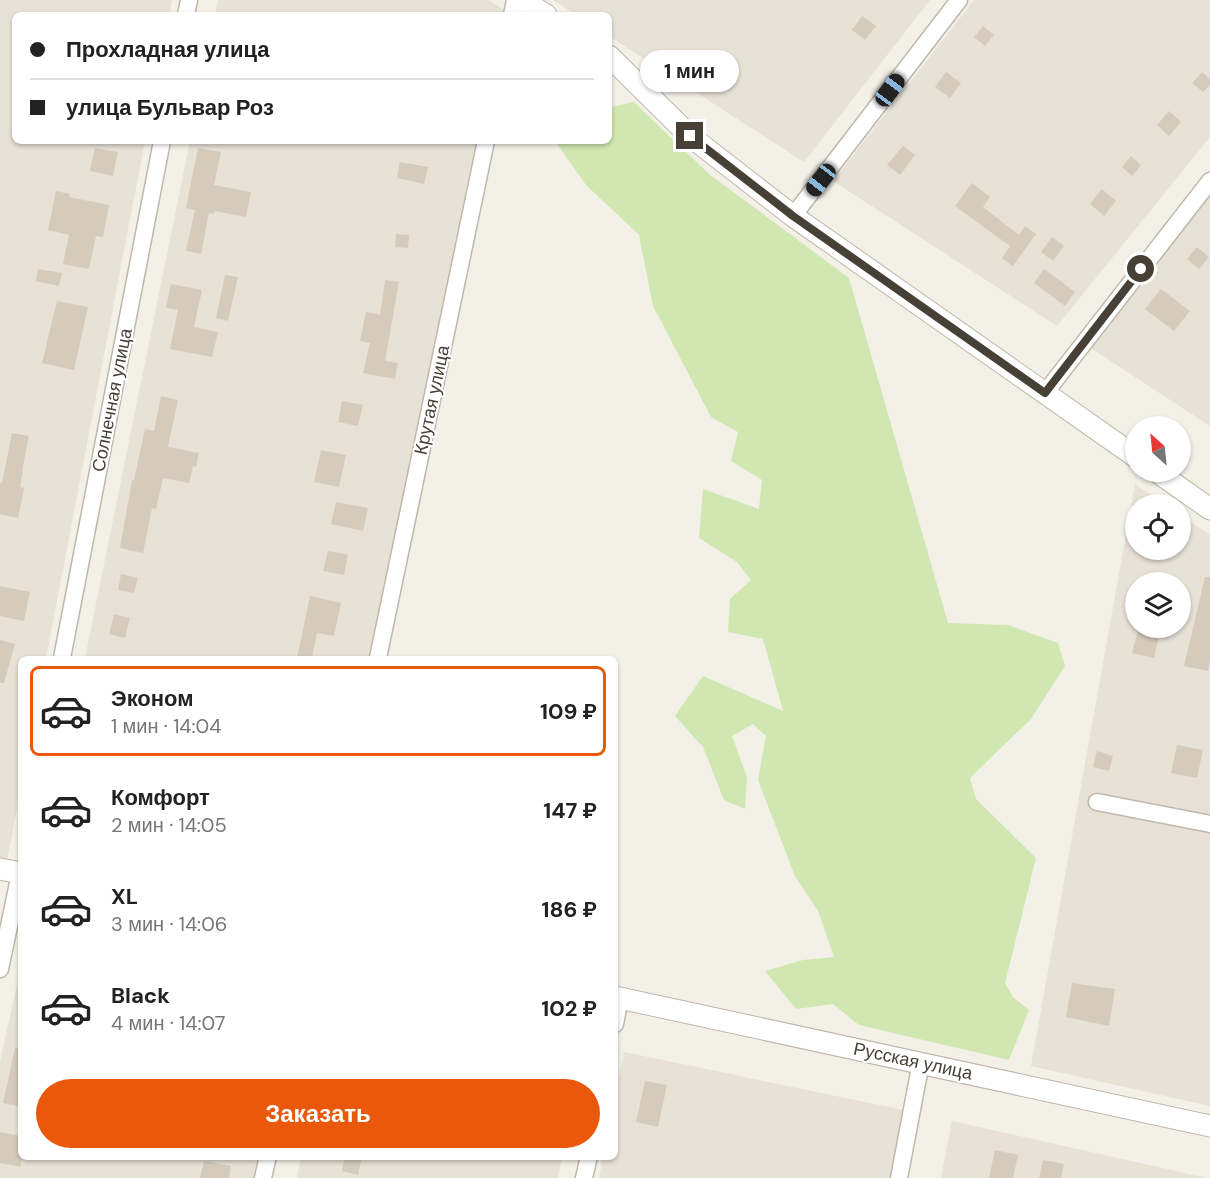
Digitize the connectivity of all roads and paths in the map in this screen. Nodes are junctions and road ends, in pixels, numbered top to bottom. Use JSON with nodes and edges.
{"nodes":[{"id":1,"x":522,"y":0,"type":"edge"},
{"id":2,"x":959,"y":0,"type":"edge"},
{"id":3,"x":541,"y":12,"type":"edge"},
{"id":4,"x":612,"y":59,"type":"edge"},
{"id":5,"x":161,"y":144,"type":"edge"},
{"id":6,"x":485,"y":144,"type":"edge"},
{"id":7,"x":1210,"y":181,"type":"edge"},
{"id":8,"x":793,"y":216,"type":"junction"},
{"id":9,"x":1045,"y":393,"type":"junction"},
{"id":10,"x":1125,"y":449,"type":"edge"},
{"id":11,"x":1172,"y":482,"type":"edge"},
{"id":12,"x":1210,"y":509,"type":"edge"},
{"id":13,"x":62,"y":656,"type":"edge"},
{"id":14,"x":378,"y":656,"type":"edge"},
{"id":15,"x":1097,"y":802,"type":"dead end"},
{"id":16,"x":1210,"y":824,"type":"edge"},
{"id":17,"x":0,"y":869,"type":"edge"},
{"id":18,"x":18,"y":872,"type":"edge"},
{"id":19,"x":18,"y":886,"type":"edge"},
{"id":20,"x":0,"y":969,"type":"edge"},
{"id":21,"x":618,"y":997,"type":"edge"},
{"id":22,"x":921,"y":1062,"type":"junction"},
{"id":23,"x":1210,"y":1126,"type":"edge"},
{"id":24,"x":267,"y":1160,"type":"edge"},
{"id":25,"x":588,"y":1160,"type":"edge"},
{"id":26,"x":263,"y":1178,"type":"edge"},
{"id":27,"x":584,"y":1178,"type":"edge"},
{"id":28,"x":899,"y":1178,"type":"edge"}],
"edges":[{"from":1,"to":3,"type":"street"},
{"from":2,"to":8,"type":"street"},
{"from":4,"to":8,"type":"street"},
{"from":5,"to":13,"type":"street","name":"Солнечная улица"},
{"from":6,"to":14,"type":"street","name":"Крутая улица"},
{"from":7,"to":9,"type":"street"},
{"from":8,"to":9,"type":"street"},
{"from":9,"to":10,"type":"street"},
{"from":11,"to":12,"type":"street"},
{"from":15,"to":16,"type":"street"},
{"from":17,"to":18,"type":"street"},
{"from":19,"to":20,"type":"street"},
{"from":21,"to":22,"type":"street","name":"Русская улица"},
{"from":22,"to":23,"type":"street","name":"Русская улица"},
{"from":22,"to":28,"type":"street"},
{"from":24,"to":26,"type":"street"},
{"from":25,"to":27,"type":"street"}]}
